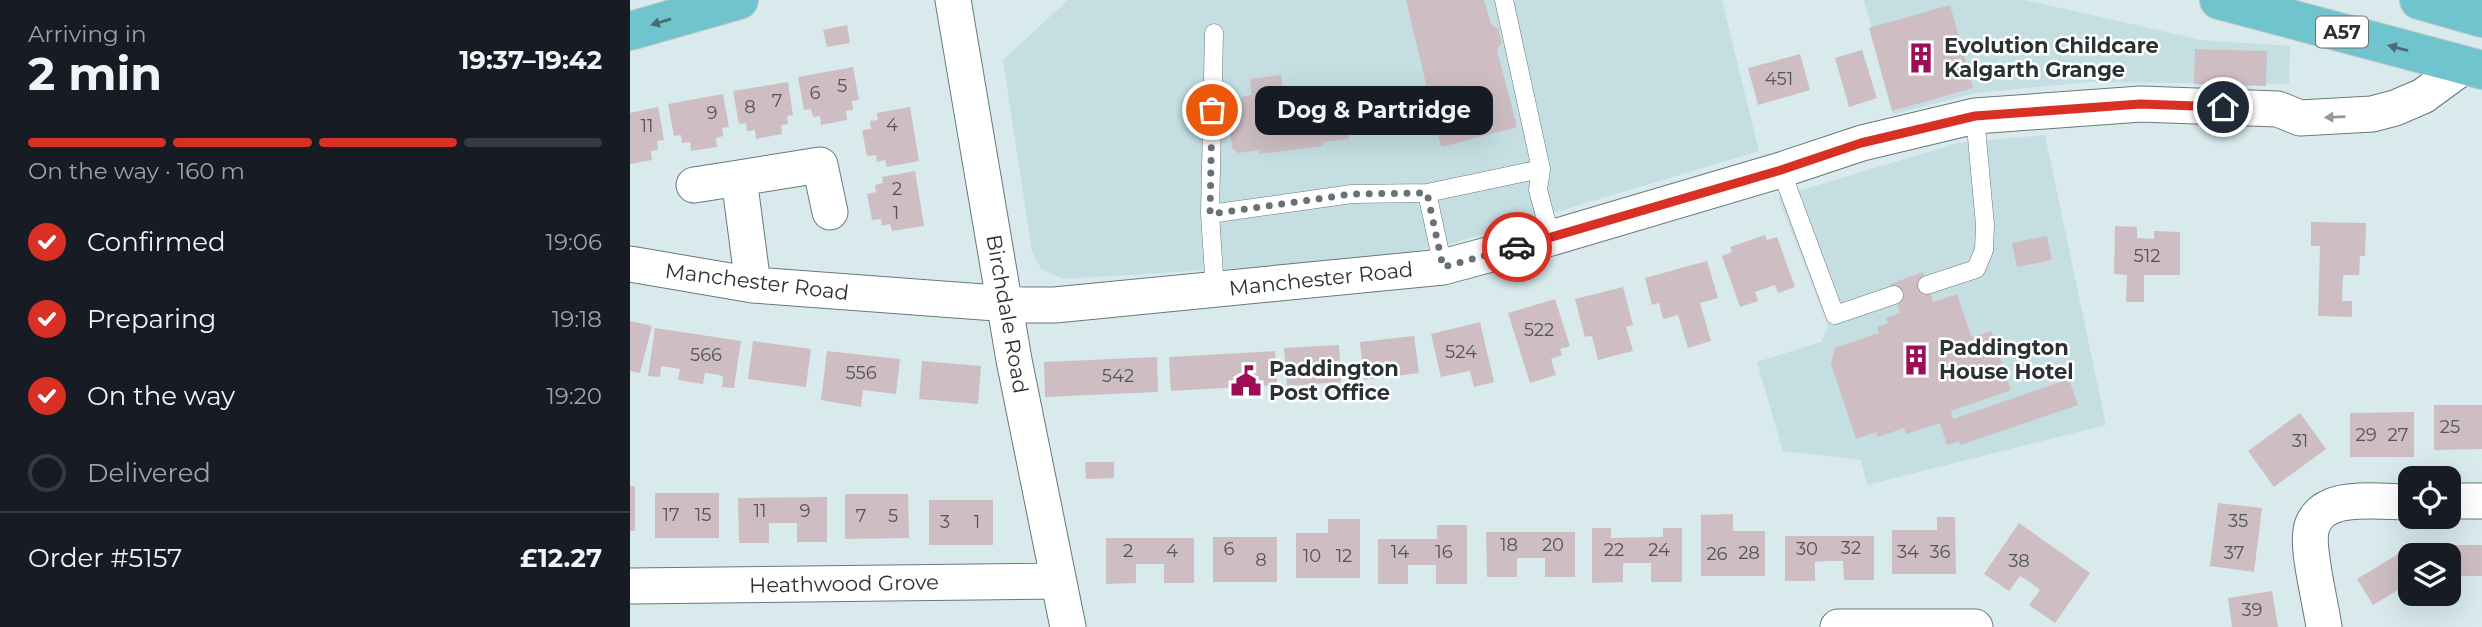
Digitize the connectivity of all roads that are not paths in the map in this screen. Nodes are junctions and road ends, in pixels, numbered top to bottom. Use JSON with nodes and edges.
{"nodes":[{"id":1,"x":738,"y":0,"type":"edge"},
{"id":2,"x":953,"y":0,"type":"edge"},
{"id":3,"x":1504,"y":0,"type":"edge"},
{"id":4,"x":2220,"y":0,"type":"edge"},
{"id":5,"x":2419,"y":0,"type":"edge"},
{"id":6,"x":2482,"y":18,"type":"edge"},
{"id":7,"x":630,"y":32,"type":"edge"},
{"id":8,"x":1214,"y":33,"type":"dead end"},
{"id":9,"x":2473,"y":68,"type":"edge"},
{"id":10,"x":1975,"y":116,"type":"junction"},
{"id":11,"x":1541,"y":169,"type":"junction"},
{"id":12,"x":1781,"y":170,"type":"junction"},
{"id":13,"x":738,"y":178,"type":"junction"},
{"id":14,"x":694,"y":185,"type":"dead end"},
{"id":15,"x":1427,"y":193,"type":"junction"},
{"id":16,"x":830,"y":212,"type":"dead end"},
{"id":17,"x":1210,"y":214,"type":"junction"},
{"id":18,"x":1551,"y":238,"type":"junction"},
{"id":19,"x":630,"y":264,"type":"edge"},
{"id":20,"x":1443,"y":267,"type":"junction"},
{"id":21,"x":753,"y":285,"type":"junction"},
{"id":22,"x":1927,"y":285,"type":"dead end"},
{"id":23,"x":1215,"y":290,"type":"junction"},
{"id":24,"x":1894,"y":295,"type":"dead end"},
{"id":25,"x":1006,"y":304,"type":"junction"},
{"id":26,"x":2461,"y":501,"type":"edge"},
{"id":27,"x":2482,"y":501,"type":"edge"},
{"id":28,"x":2398,"y":502,"type":"edge"},
{"id":29,"x":1058,"y":582,"type":"junction"},
{"id":30,"x":630,"y":586,"type":"edge"},
{"id":31,"x":1068,"y":627,"type":"edge"},
{"id":32,"x":1838,"y":627,"type":"edge"},
{"id":33,"x":1975,"y":627,"type":"edge"},
{"id":34,"x":2324,"y":627,"type":"edge"}],
"edges":[{"from":1,"to":7,"type":"main road","one_way":true},
{"from":2,"to":25,"type":"street","name":"Birchdale Road"},
{"from":3,"to":11,"type":"lane"},
{"from":9,"to":4,"type":"main road","number":"A57","one_way":true},
{"from":5,"to":6,"type":"main road"},
{"from":8,"to":17,"type":"lane"},
{"from":9,"to":10,"type":"street","name":"Manchester Road","one_way":true},
{"from":10,"to":12,"type":"street","name":"Manchester Road"},
{"from":10,"to":22,"type":"lane"},
{"from":11,"to":15,"type":"lane"},
{"from":11,"to":18,"type":"lane"},
{"from":12,"to":18,"type":"street","name":"Manchester Road"},
{"from":12,"to":24,"type":"lane"},
{"from":13,"to":14,"type":"street"},
{"from":13,"to":16,"type":"street"},
{"from":13,"to":21,"type":"street"},
{"from":15,"to":17,"type":"lane"},
{"from":15,"to":20,"type":"lane"},
{"from":17,"to":23,"type":"lane"},
{"from":18,"to":20,"type":"street","name":"Manchester Road"},
{"from":19,"to":21,"type":"street","name":"Manchester Road"},
{"from":20,"to":23,"type":"street","name":"Manchester Road"},
{"from":21,"to":25,"type":"street","name":"Manchester Road"},
{"from":23,"to":25,"type":"street","name":"Manchester Road"},
{"from":25,"to":29,"type":"street","name":"Birchdale Road"},
{"from":26,"to":27,"type":"street"},
{"from":28,"to":34,"type":"street"},
{"from":29,"to":30,"type":"street","name":"Heathwood Grove"},
{"from":29,"to":31,"type":"street","name":"Birchdale Road"},
{"from":32,"to":33,"type":"street"}]}
